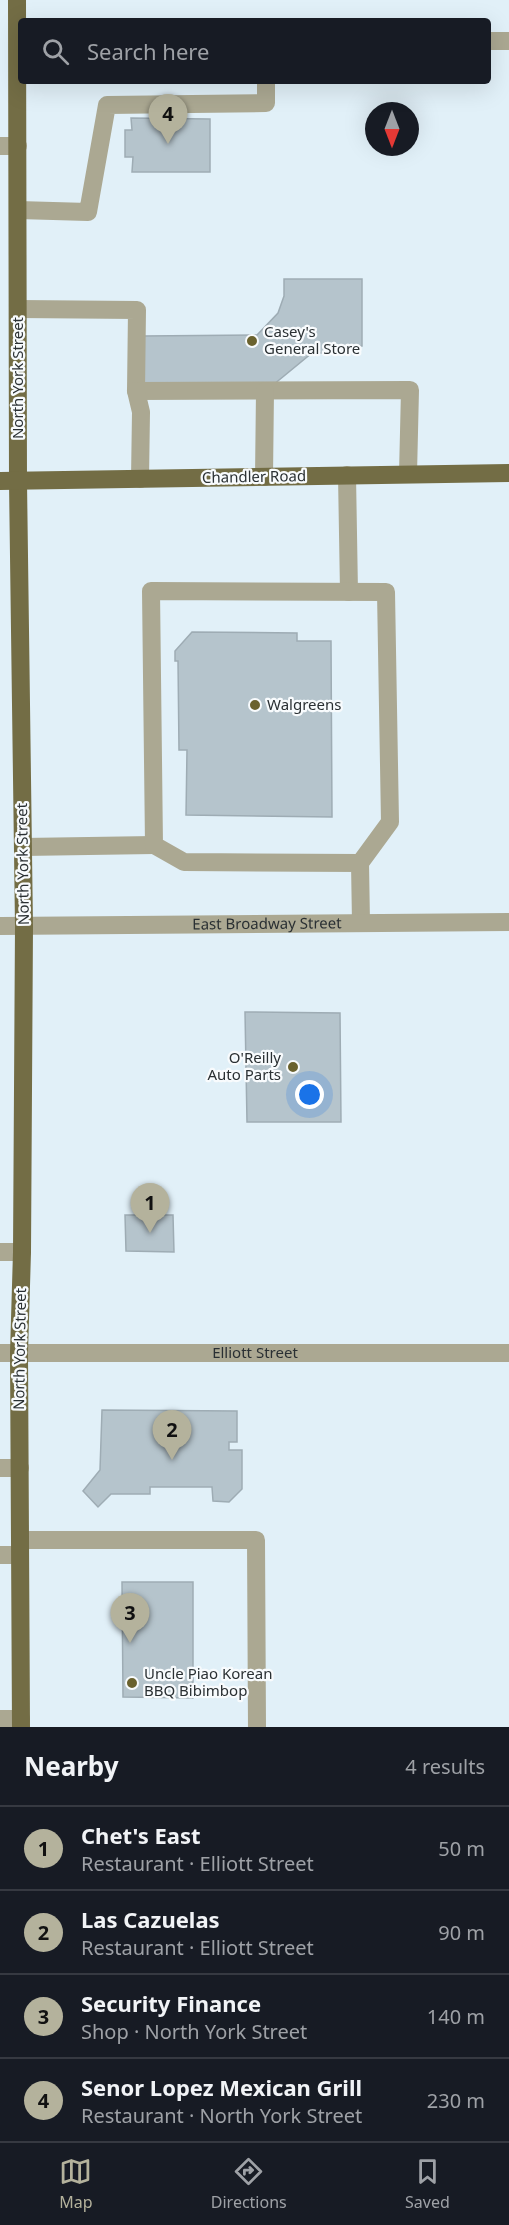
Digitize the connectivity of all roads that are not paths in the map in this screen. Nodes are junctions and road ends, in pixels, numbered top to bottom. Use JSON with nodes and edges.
{"nodes":[{"id":1,"x":17,"y":0,"type":"edge"},
{"id":2,"x":18,"y":18,"type":"edge"},
{"id":3,"x":491,"y":41,"type":"edge"},
{"id":4,"x":509,"y":41,"type":"edge"},
{"id":5,"x":18,"y":48,"type":"edge"},
{"id":6,"x":266,"y":84,"type":"edge"},
{"id":7,"x":9,"y":146,"type":"edge"},
{"id":8,"x":18,"y":210,"type":"junction"},
{"id":9,"x":18,"y":309,"type":"junction"},
{"id":10,"x":136,"y":391,"type":"junction"},
{"id":11,"x":265,"y":391,"type":"junction"},
{"id":12,"x":509,"y":472,"type":"edge"},
{"id":13,"x":408,"y":474,"type":"junction"},
{"id":14,"x":347,"y":476,"type":"junction"},
{"id":15,"x":264,"y":477,"type":"junction"},
{"id":16,"x":140,"y":479,"type":"junction"},
{"id":17,"x":9,"y":481,"type":"edge"},
{"id":18,"x":349,"y":592,"type":"junction"},
{"id":19,"x":154,"y":844,"type":"junction"},
{"id":20,"x":23,"y":847,"type":"junction"},
{"id":21,"x":360,"y":863,"type":"junction"},
{"id":22,"x":509,"y":922,"type":"edge"},
{"id":23,"x":361,"y":923,"type":"junction"},
{"id":24,"x":0,"y":926,"type":"edge"},
{"id":25,"x":24,"y":926,"type":"junction"},
{"id":26,"x":0,"y":1252,"type":"edge"},
{"id":27,"x":22,"y":1252,"type":"junction"},
{"id":28,"x":0,"y":1353,"type":"edge"},
{"id":29,"x":19,"y":1353,"type":"junction"},
{"id":30,"x":509,"y":1353,"type":"edge"},
{"id":31,"x":0,"y":1468,"type":"edge"},
{"id":32,"x":20,"y":1468,"type":"junction"},
{"id":33,"x":20,"y":1547,"type":"junction"},
{"id":34,"x":0,"y":1555,"type":"edge"},
{"id":35,"x":0,"y":1719,"type":"edge"},
{"id":36,"x":21,"y":1723,"type":"edge"},
{"id":37,"x":257,"y":1727,"type":"edge"}],
"edges":[{"from":1,"to":2,"type":"main road","name":"North York Street"},
{"from":3,"to":4,"type":"street"},
{"from":5,"to":7,"type":"main road","name":"North York Street"},
{"from":6,"to":8,"type":"street"},
{"from":7,"to":8,"type":"main road","name":"North York Street"},
{"from":8,"to":9,"type":"main road","name":"North York Street"},
{"from":9,"to":10,"type":"street"},
{"from":9,"to":17,"type":"main road","name":"North York Street"},
{"from":10,"to":11,"type":"street"},
{"from":10,"to":16,"type":"street"},
{"from":11,"to":13,"type":"street"},
{"from":11,"to":15,"type":"street"},
{"from":12,"to":13,"type":"main road","name":"Chandler Road"},
{"from":13,"to":14,"type":"main road","name":"Chandler Road"},
{"from":14,"to":15,"type":"main road","name":"Chandler Road"},
{"from":14,"to":18,"type":"street"},
{"from":15,"to":16,"type":"main road","name":"Chandler Road"},
{"from":16,"to":17,"type":"main road","name":"Chandler Road"},
{"from":17,"to":20,"type":"main road","name":"North York Street"},
{"from":18,"to":19,"type":"street"},
{"from":18,"to":21,"type":"street"},
{"from":19,"to":20,"type":"street"},
{"from":19,"to":21,"type":"street"},
{"from":20,"to":25,"type":"main road","name":"North York Street"},
{"from":21,"to":23,"type":"street"},
{"from":22,"to":23,"type":"street","name":"East Broadway Street"},
{"from":23,"to":25,"type":"street","name":"East Broadway Street"},
{"from":24,"to":25,"type":"street","name":"East Broadway Street"},
{"from":25,"to":27,"type":"main road","name":"North York Street"},
{"from":26,"to":27,"type":"street"},
{"from":27,"to":29,"type":"main road","name":"North York Street"},
{"from":28,"to":29,"type":"street","name":"Elliott Street"},
{"from":29,"to":30,"type":"street","name":"Elliott Street"},
{"from":29,"to":32,"type":"main road","name":"North York Street"},
{"from":31,"to":32,"type":"street"},
{"from":32,"to":33,"type":"main road","name":"North York Street"},
{"from":33,"to":34,"type":"street"},
{"from":33,"to":36,"type":"main road","name":"North York Street"},
{"from":33,"to":37,"type":"street"},
{"from":35,"to":36,"type":"street"}]}
